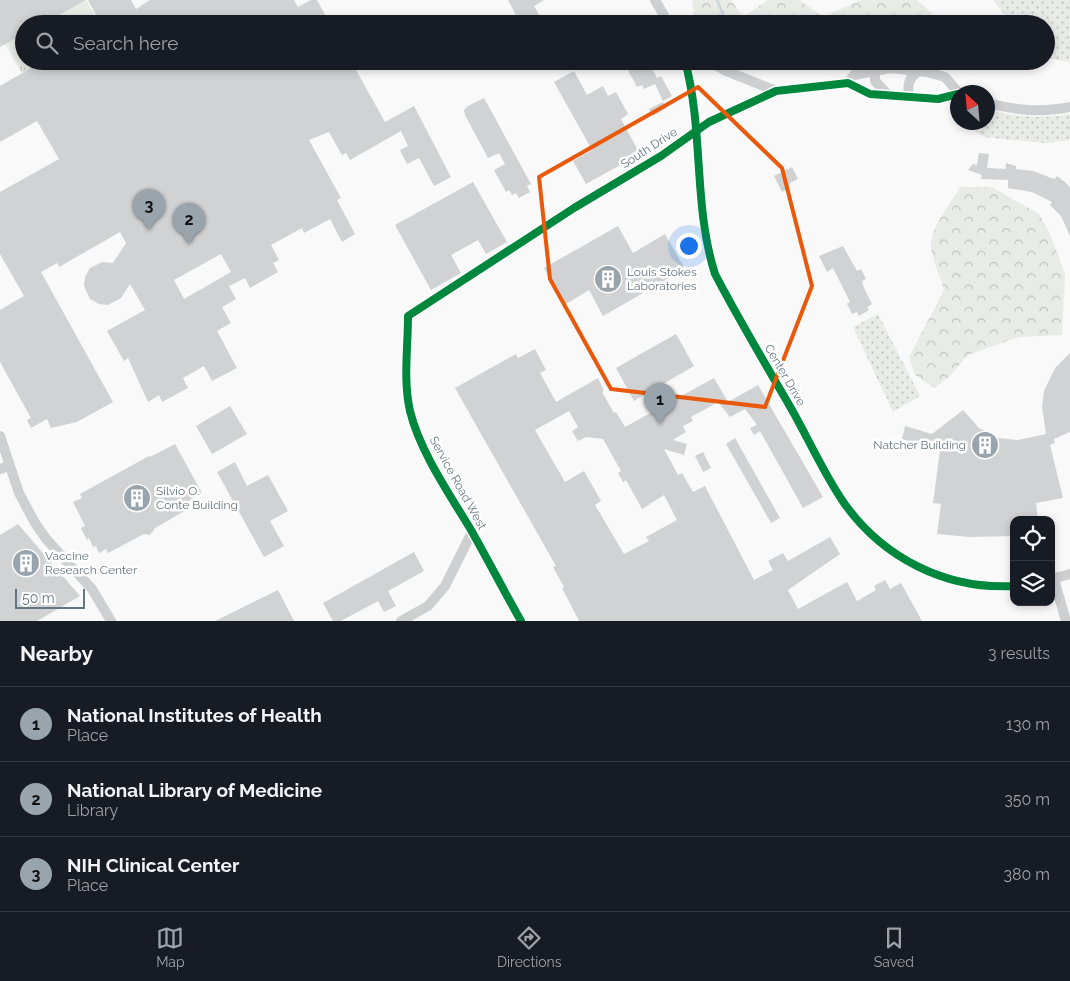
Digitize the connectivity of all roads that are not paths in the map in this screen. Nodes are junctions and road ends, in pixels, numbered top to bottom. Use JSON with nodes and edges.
{"nodes":[{"id":1,"x":655,"y":0,"type":"edge"},
{"id":2,"x":664,"y":15,"type":"edge"},
{"id":3,"x":687,"y":70,"type":"edge"},
{"id":4,"x":724,"y":70,"type":"edge"},
{"id":5,"x":882,"y":70,"type":"edge"},
{"id":6,"x":909,"y":70,"type":"edge"},
{"id":7,"x":918,"y":71,"type":"junction"},
{"id":8,"x":875,"y":72,"type":"junction"},
{"id":9,"x":848,"y":83,"type":"junction"},
{"id":10,"x":952,"y":85,"type":"edge"},
{"id":11,"x":776,"y":91,"type":"junction"},
{"id":12,"x":888,"y":95,"type":"junction"},
{"id":13,"x":950,"y":95,"type":"edge"},
{"id":14,"x":909,"y":96,"type":"junction"},
{"id":15,"x":995,"y":105,"type":"edge"},
{"id":16,"x":1070,"y":106,"type":"edge"},
{"id":17,"x":697,"y":131,"type":"junction"},
{"id":18,"x":408,"y":316,"type":"joint"},
{"id":19,"x":0,"y":436,"type":"edge"},
{"id":20,"x":5,"y":467,"type":"edge"},
{"id":21,"x":472,"y":532,"type":"junction"},
{"id":22,"x":1070,"y":574,"type":"edge"},
{"id":23,"x":1055,"y":578,"type":"edge"},
{"id":24,"x":1055,"y":585,"type":"edge"},
{"id":25,"x":1010,"y":586,"type":"edge"},
{"id":26,"x":111,"y":621,"type":"edge"},
{"id":27,"x":401,"y":621,"type":"edge"},
{"id":28,"x":520,"y":621,"type":"edge"},
{"id":29,"x":1066,"y":621,"type":"edge"}],
"edges":[{"from":1,"to":2,"type":"street"},
{"from":3,"to":17,"type":"street","name":"Center Drive"},
{"from":4,"to":11,"type":"street"},
{"from":5,"to":8,"type":"street","name":"South Drive"},
{"from":6,"to":7,"type":"street","name":"South Drive"},
{"from":7,"to":10,"type":"street","name":"South Drive"},
{"from":7,"to":14,"type":"street"},
{"from":8,"to":9,"type":"street","name":"South Drive"},
{"from":8,"to":12,"type":"street"},
{"from":9,"to":11,"type":"street","name":"South Drive"},
{"from":9,"to":12,"type":"street","name":"South Drive"},
{"from":11,"to":17,"type":"street","name":"South Drive"},
{"from":12,"to":14,"type":"street","name":"South Drive"},
{"from":13,"to":14,"type":"street","name":"South Drive"},
{"from":15,"to":16,"type":"street"},
{"from":17,"to":18,"type":"street","name":"South Drive"},
{"from":17,"to":25,"type":"street","name":"Center Drive"},
{"from":18,"to":21,"type":"street","name":"Service Road West"},
{"from":19,"to":20,"type":"street"},
{"from":20,"to":26,"type":"street"},
{"from":21,"to":27,"type":"street"},
{"from":21,"to":28,"type":"street","name":"Service Road West"},
{"from":22,"to":23,"type":"street"},
{"from":24,"to":29,"type":"street"}]}
